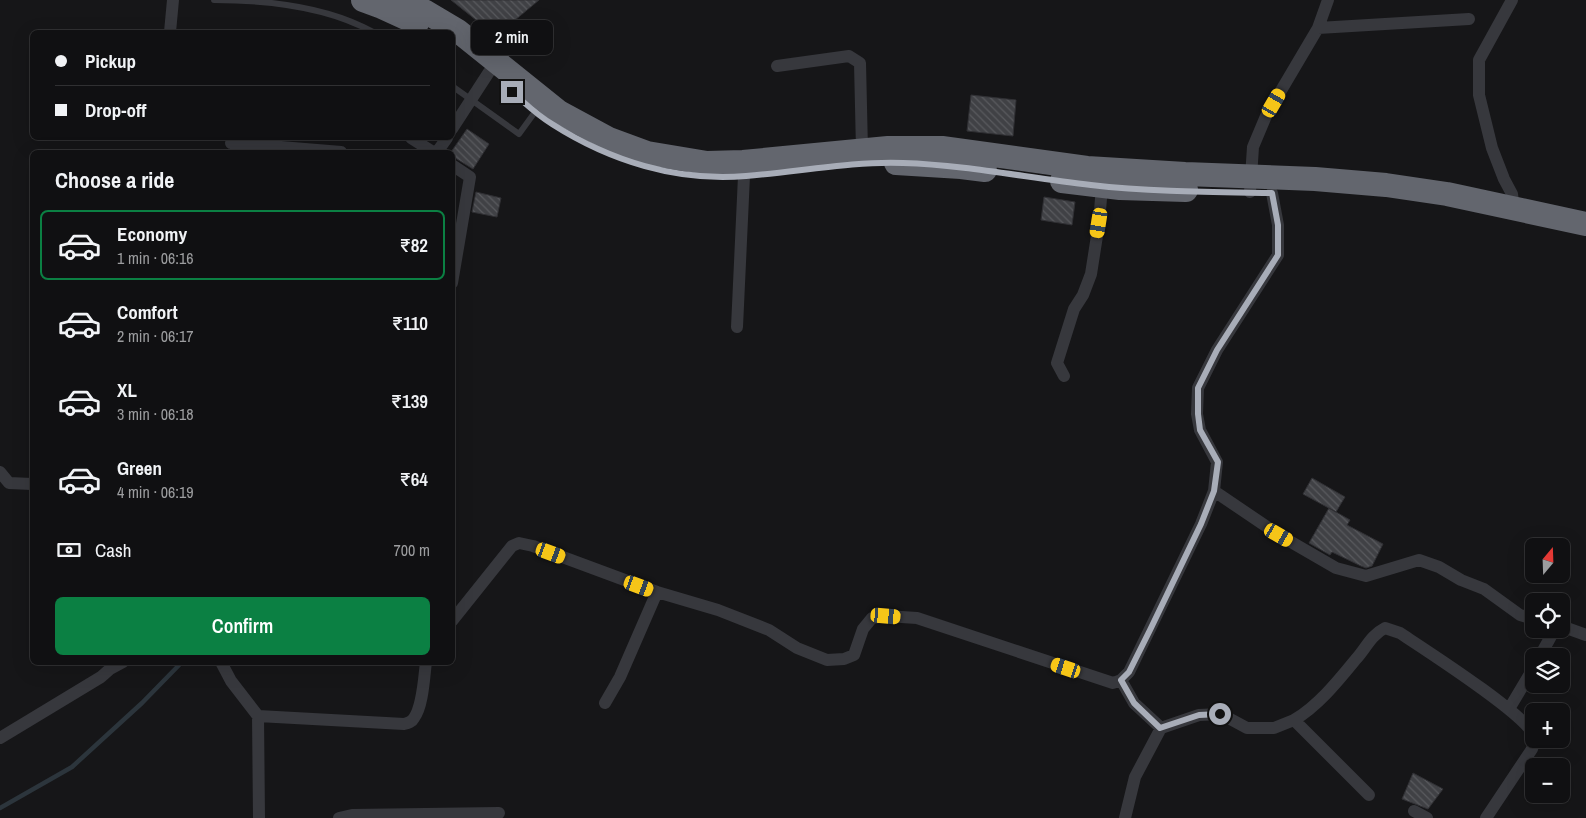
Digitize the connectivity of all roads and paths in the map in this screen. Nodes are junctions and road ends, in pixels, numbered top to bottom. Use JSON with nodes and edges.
{"nodes":[{"id":1,"x":173,"y":0,"type":"edge"},
{"id":2,"x":214,"y":0,"type":"edge"},
{"id":3,"x":363,"y":0,"type":"edge"},
{"id":4,"x":402,"y":0,"type":"edge"},
{"id":5,"x":1328,"y":0,"type":"edge"},
{"id":6,"x":1512,"y":0,"type":"edge"},
{"id":7,"x":1469,"y":19,"type":"dead end"},
{"id":8,"x":1318,"y":28,"type":"junction"},
{"id":9,"x":170,"y":30,"type":"edge"},
{"id":10,"x":369,"y":30,"type":"edge"},
{"id":11,"x":430,"y":30,"type":"edge"},
{"id":12,"x":455,"y":47,"type":"edge"},
{"id":13,"x":777,"y":66,"type":"dead end"},
{"id":14,"x":489,"y":72,"type":"junction"},
{"id":15,"x":455,"y":88,"type":"edge"},
{"id":16,"x":472,"y":100,"type":"junction"},
{"id":17,"x":535,"y":112,"type":"junction"},
{"id":18,"x":455,"y":125,"type":"edge"},
{"id":19,"x":414,"y":140,"type":"edge"},
{"id":20,"x":445,"y":140,"type":"edge"},
{"id":21,"x":231,"y":144,"type":"edge"},
{"id":22,"x":314,"y":150,"type":"edge"},
{"id":23,"x":432,"y":150,"type":"edge"},
{"id":24,"x":437,"y":150,"type":"edge"},
{"id":25,"x":862,"y":150,"type":"junction"},
{"id":26,"x":455,"y":167,"type":"edge"},
{"id":27,"x":744,"y":176,"type":"junction"},
{"id":28,"x":1102,"y":186,"type":"junction"},
{"id":29,"x":1258,"y":187,"type":"junction"},
{"id":30,"x":1514,"y":208,"type":"junction"},
{"id":31,"x":1586,"y":224,"type":"edge"},
{"id":32,"x":1586,"y":239,"type":"edge"},
{"id":33,"x":455,"y":265,"type":"edge"},
{"id":34,"x":737,"y":327,"type":"dead end"},
{"id":35,"x":1064,"y":376,"type":"dead end"},
{"id":36,"x":0,"y":472,"type":"edge"},
{"id":37,"x":30,"y":484,"type":"edge"},
{"id":38,"x":5,"y":486,"type":"edge"},
{"id":39,"x":1214,"y":491,"type":"junction"},
{"id":40,"x":657,"y":592,"type":"junction"},
{"id":41,"x":1525,"y":616,"type":"edge"},
{"id":42,"x":455,"y":617,"type":"edge"},
{"id":43,"x":1570,"y":629,"type":"edge"},
{"id":44,"x":1586,"y":635,"type":"edge"},
{"id":45,"x":117,"y":665,"type":"edge"},
{"id":46,"x":222,"y":665,"type":"edge"},
{"id":47,"x":426,"y":665,"type":"edge"},
{"id":48,"x":1121,"y":680,"type":"junction"},
{"id":49,"x":1525,"y":682,"type":"edge"},
{"id":50,"x":605,"y":703,"type":"dead end"},
{"id":51,"x":1509,"y":709,"type":"junction"},
{"id":52,"x":258,"y":716,"type":"junction"},
{"id":53,"x":1294,"y":720,"type":"junction"},
{"id":54,"x":1525,"y":724,"type":"edge"},
{"id":55,"x":1160,"y":728,"type":"junction"},
{"id":56,"x":0,"y":738,"type":"edge"},
{"id":57,"x":1532,"y":748,"type":"edge"},
{"id":58,"x":1369,"y":795,"type":"dead end"},
{"id":59,"x":1414,"y":811,"type":"dead end"},
{"id":60,"x":499,"y":813,"type":"dead end"},
{"id":61,"x":259,"y":818,"type":"edge"},
{"id":62,"x":339,"y":818,"type":"edge"},
{"id":63,"x":1125,"y":818,"type":"edge"},
{"id":64,"x":1427,"y":818,"type":"edge"},
{"id":65,"x":1486,"y":818,"type":"edge"}],
"edges":[{"from":1,"to":9,"type":"street"},
{"from":2,"to":10,"type":"lane"},
{"from":3,"to":11,"type":"highway"},
{"from":4,"to":25,"type":"highway"},
{"from":5,"to":8,"type":"street"},
{"from":6,"to":30,"type":"street"},
{"from":7,"to":8,"type":"street"},
{"from":8,"to":29,"type":"street"},
{"from":12,"to":14,"type":"highway"},
{"from":13,"to":25,"type":"street"},
{"from":14,"to":16,"type":"street"},
{"from":14,"to":17,"type":"highway"},
{"from":15,"to":16,"type":"lane"},
{"from":16,"to":17,"type":"lane"},
{"from":16,"to":18,"type":"street"},
{"from":17,"to":27,"type":"highway"},
{"from":19,"to":23,"type":"street"},
{"from":20,"to":24,"type":"street"},
{"from":21,"to":22,"type":"street"},
{"from":25,"to":29,"type":"highway"},
{"from":26,"to":33,"type":"street"},
{"from":27,"to":28,"type":"highway"},
{"from":27,"to":34,"type":"street"},
{"from":28,"to":29,"type":"highway"},
{"from":28,"to":35,"type":"street"},
{"from":29,"to":30,"type":"highway"},
{"from":29,"to":32,"type":"highway"},
{"from":29,"to":39,"type":"street"},
{"from":30,"to":31,"type":"highway"},
{"from":36,"to":38,"type":"street"},
{"from":37,"to":38,"type":"street"},
{"from":39,"to":41,"type":"street"},
{"from":39,"to":48,"type":"street"},
{"from":40,"to":42,"type":"street"},
{"from":40,"to":48,"type":"street"},
{"from":40,"to":50,"type":"street"},
{"from":43,"to":44,"type":"street"},
{"from":45,"to":56,"type":"street"},
{"from":46,"to":52,"type":"street"},
{"from":47,"to":52,"type":"street"},
{"from":48,"to":55,"type":"street"},
{"from":49,"to":51,"type":"street"},
{"from":51,"to":53,"type":"street"},
{"from":51,"to":54,"type":"street"},
{"from":52,"to":61,"type":"street"},
{"from":53,"to":55,"type":"street"},
{"from":53,"to":58,"type":"street"},
{"from":55,"to":63,"type":"street"},
{"from":57,"to":65,"type":"street"},
{"from":59,"to":64,"type":"street"},
{"from":60,"to":62,"type":"street"}]}
